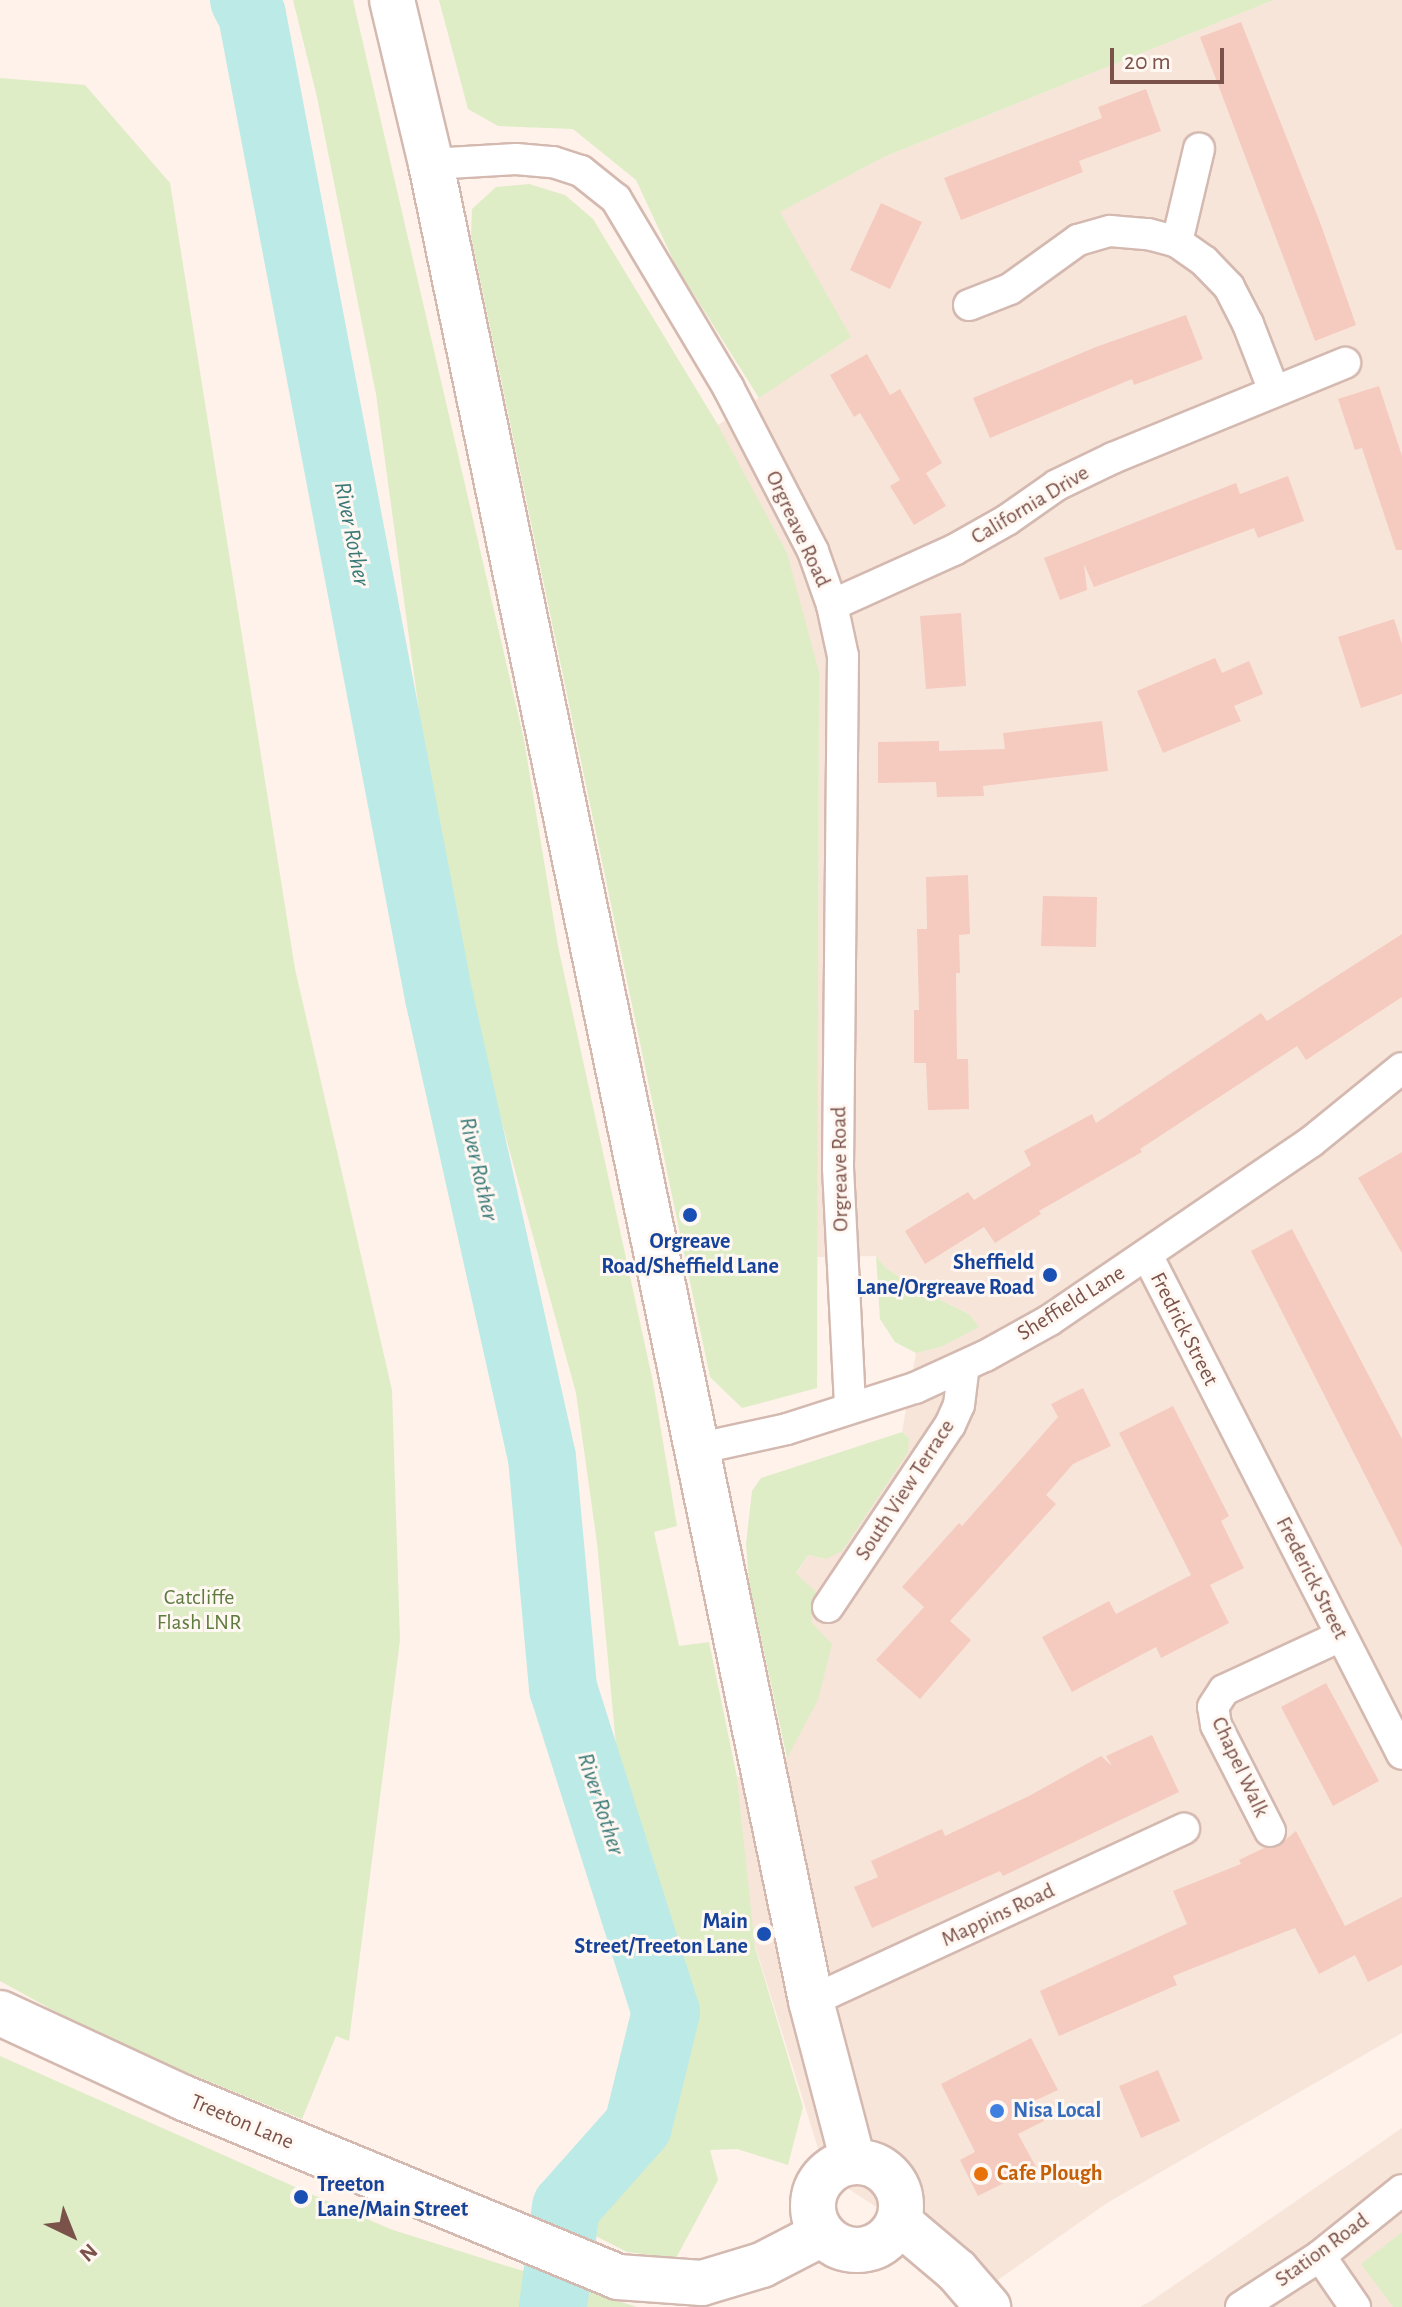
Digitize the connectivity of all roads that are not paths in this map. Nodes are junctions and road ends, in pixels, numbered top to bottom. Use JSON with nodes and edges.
{"nodes":[{"id":1,"x":392,"y":0,"type":"edge"},
{"id":2,"x":1199,"y":149,"type":"dead end"},
{"id":3,"x":431,"y":164,"type":"junction"},
{"id":4,"x":1177,"y":242,"type":"junction"},
{"id":5,"x":969,"y":305,"type":"dead end"},
{"id":6,"x":1345,"y":363,"type":"dead end"},
{"id":7,"x":1274,"y":391,"type":"junction"},
{"id":8,"x":832,"y":605,"type":"junction"},
{"id":9,"x":1402,"y":1068,"type":"edge"},
{"id":10,"x":1147,"y":1255,"type":"junction"},
{"id":11,"x":964,"y":1366,"type":"junction"},
{"id":12,"x":1222,"y":1403,"type":"joint"},
{"id":13,"x":850,"y":1408,"type":"junction"},
{"id":14,"x":696,"y":1449,"type":"junction"},
{"id":15,"x":828,"y":1607,"type":"dead end"},
{"id":16,"x":1341,"y":1636,"type":"junction"},
{"id":17,"x":1402,"y":1754,"type":"edge"},
{"id":18,"x":1184,"y":1829,"type":"dead end"},
{"id":19,"x":1270,"y":1831,"type":"dead end"},
{"id":20,"x":811,"y":2001,"type":"junction"},
{"id":21,"x":0,"y":2013,"type":"edge"},
{"id":22,"x":853,"y":2161,"type":"junction"},
{"id":23,"x":1402,"y":2190,"type":"edge"},
{"id":24,"x":899,"y":2222,"type":"junction"},
{"id":25,"x":822,"y":2234,"type":"junction"},
{"id":26,"x":1320,"y":2256,"type":"junction"},
{"id":27,"x":988,"y":2307,"type":"edge"},
{"id":28,"x":1241,"y":2307,"type":"edge"},
{"id":29,"x":1355,"y":2307,"type":"edge"}],
"edges":[{"from":1,"to":3,"type":"main road"},
{"from":2,"to":4,"type":"street"},
{"from":3,"to":8,"type":"street","name":"Orgreave Road"},
{"from":3,"to":14,"type":"main road"},
{"from":4,"to":5,"type":"street"},
{"from":4,"to":7,"type":"street"},
{"from":6,"to":7,"type":"street","name":"California Drive"},
{"from":7,"to":8,"type":"street","name":"California Drive"},
{"from":8,"to":13,"type":"street","name":"Orgreave Road"},
{"from":9,"to":10,"type":"street","name":"Sheffield Lane"},
{"from":10,"to":11,"type":"street","name":"Sheffield Lane"},
{"from":10,"to":12,"type":"street","name":"Fredrick Street"},
{"from":11,"to":13,"type":"street","name":"Sheffield Lane"},
{"from":11,"to":15,"type":"street","name":"South View Terrace"},
{"from":12,"to":16,"type":"street","name":"Frederick Street"},
{"from":13,"to":14,"type":"street","name":"Sheffield Lane"},
{"from":14,"to":20,"type":"main road"},
{"from":16,"to":17,"type":"street","name":"Frederick Street"},
{"from":16,"to":19,"type":"street","name":"Chapel Walk"},
{"from":18,"to":20,"type":"street","name":"Mappins Road"},
{"from":20,"to":22,"type":"main road"},
{"from":21,"to":25,"type":"main road","name":"Treeton Lane"},
{"from":22,"to":24,"type":"main road"},
{"from":22,"to":25,"type":"main road"},
{"from":23,"to":26,"type":"street","name":"Station Road"},
{"from":24,"to":25,"type":"main road"},
{"from":24,"to":27,"type":"main road"},
{"from":26,"to":28,"type":"street","name":"Station Road"},
{"from":26,"to":29,"type":"street"}]}
